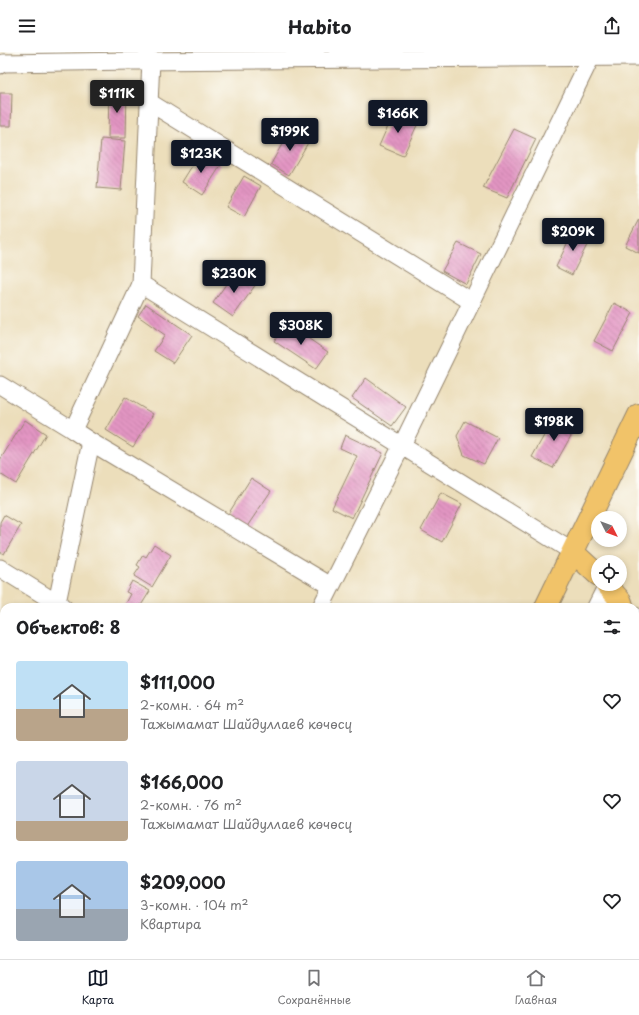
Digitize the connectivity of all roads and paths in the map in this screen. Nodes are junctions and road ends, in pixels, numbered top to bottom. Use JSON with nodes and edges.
{"nodes":[{"id":1,"x":591,"y":56,"type":"junction"},
{"id":2,"x":639,"y":56,"type":"edge"},
{"id":3,"x":151,"y":60,"type":"junction"},
{"id":4,"x":0,"y":65,"type":"edge"},
{"id":5,"x":149,"y":102,"type":"junction"},
{"id":6,"x":141,"y":284,"type":"junction"},
{"id":7,"x":472,"y":302,"type":"junction"},
{"id":8,"x":0,"y":385,"type":"edge"},
{"id":9,"x":639,"y":415,"type":"edge"},
{"id":10,"x":73,"y":430,"type":"junction"},
{"id":11,"x":91,"y":442,"type":"junction"},
{"id":12,"x":402,"y":445,"type":"junction"},
{"id":13,"x":573,"y":552,"type":"junction"},
{"id":14,"x":0,"y":568,"type":"edge"},
{"id":15,"x":591,"y":569,"type":"edge"},
{"id":16,"x":331,"y":586,"type":"junction"},
{"id":17,"x":601,"y":591,"type":"edge"},
{"id":18,"x":612,"y":591,"type":"edge"},
{"id":19,"x":54,"y":603,"type":"edge"},
{"id":20,"x":60,"y":603,"type":"edge"},
{"id":21,"x":323,"y":603,"type":"edge"},
{"id":22,"x":548,"y":603,"type":"edge"},
{"id":23,"x":597,"y":603,"type":"edge"},
{"id":24,"x":621,"y":603,"type":"edge"}],
"edges":[{"from":1,"to":2,"type":"street"},
{"from":1,"to":3,"type":"street"},
{"from":1,"to":7,"type":"street"},
{"from":3,"to":4,"type":"street"},
{"from":3,"to":5,"type":"street"},
{"from":5,"to":6,"type":"street"},
{"from":5,"to":7,"type":"street"},
{"from":6,"to":10,"type":"street"},
{"from":6,"to":12,"type":"street"},
{"from":7,"to":12,"type":"street"},
{"from":8,"to":10,"type":"street"},
{"from":9,"to":13,"type":"highway"},
{"from":10,"to":11,"type":"street"},
{"from":11,"to":16,"type":"street"},
{"from":11,"to":20,"type":"street"},
{"from":12,"to":13,"type":"street"},
{"from":12,"to":16,"type":"street"},
{"from":13,"to":15,"type":"main road"},
{"from":13,"to":22,"type":"highway"},
{"from":14,"to":19,"type":"street"},
{"from":16,"to":21,"type":"street"},
{"from":17,"to":23,"type":"street"},
{"from":18,"to":24,"type":"main road"}]}
